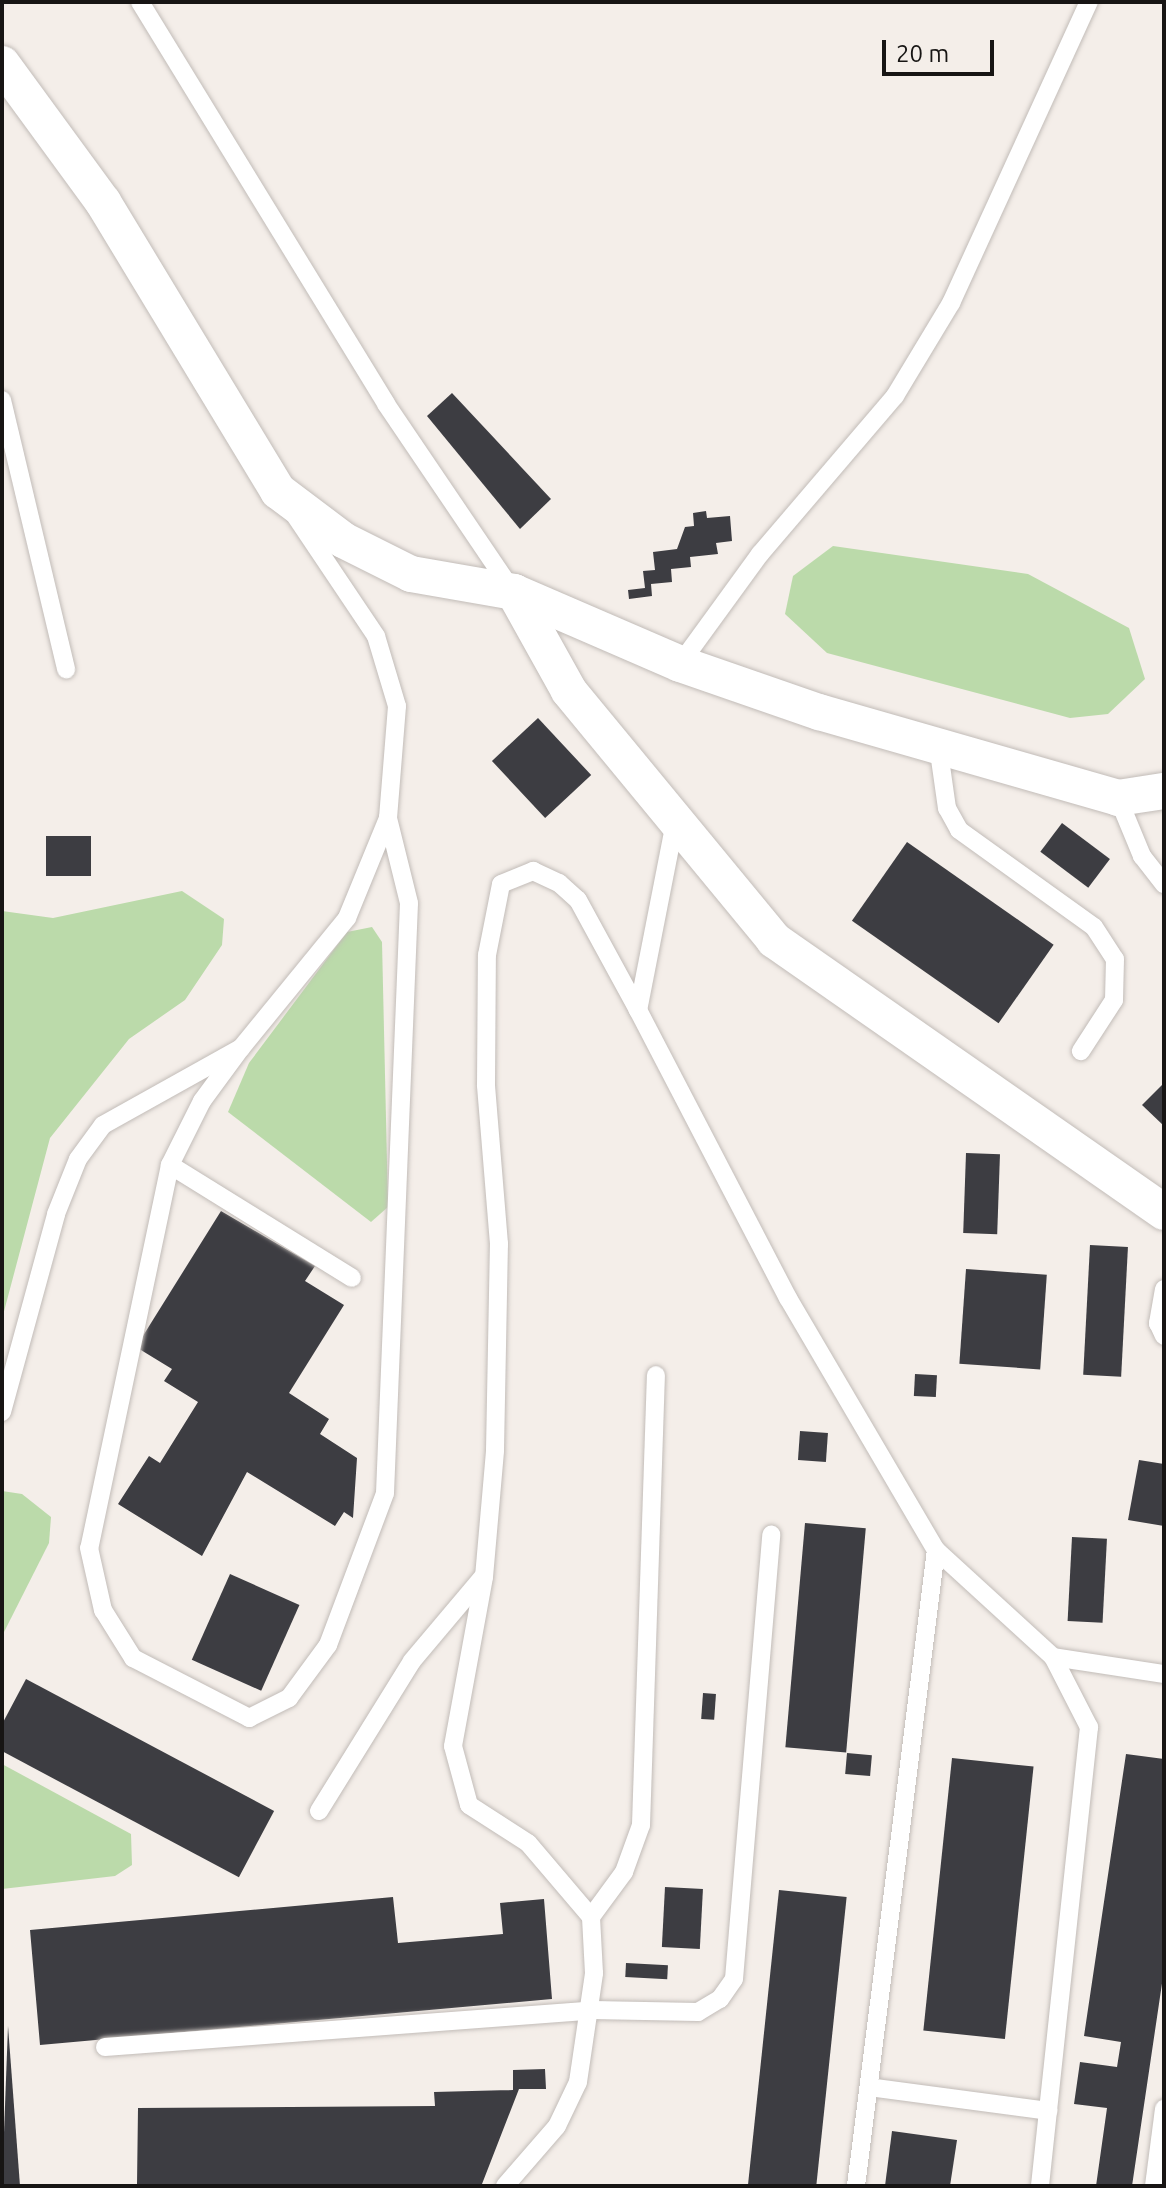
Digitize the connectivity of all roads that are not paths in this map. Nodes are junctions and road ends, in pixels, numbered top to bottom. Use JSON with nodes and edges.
{"nodes":[{"id":1,"x":140,"y":2,"type":"edge"},
{"id":2,"x":1089,"y":2,"type":"edge"},
{"id":3,"x":2,"y":64,"type":"edge"},
{"id":4,"x":2,"y":400,"type":"edge"},
{"id":5,"x":278,"y":491,"type":"junction"},
{"id":6,"x":514,"y":592,"type":"junction"},
{"id":7,"x":680,"y":664,"type":"junction"},
{"id":8,"x":66,"y":669,"type":"dead end"},
{"id":9,"x":938,"y":745,"type":"junction"},
{"id":10,"x":1164,"y":791,"type":"edge"},
{"id":11,"x":1118,"y":798,"type":"junction"},
{"id":12,"x":388,"y":818,"type":"junction"},
{"id":13,"x":675,"y":822,"type":"junction"},
{"id":14,"x":1164,"y":884,"type":"edge"},
{"id":15,"x":638,"y":1010,"type":"junction"},
{"id":16,"x":241,"y":1048,"type":"junction"},
{"id":17,"x":1081,"y":1051,"type":"dead end"},
{"id":18,"x":170,"y":1165,"type":"junction"},
{"id":19,"x":1164,"y":1212,"type":"edge"},
{"id":20,"x":352,"y":1278,"type":"dead end"},
{"id":21,"x":1164,"y":1289,"type":"edge"},
{"id":22,"x":1164,"y":1336,"type":"edge"},
{"id":23,"x":656,"y":1375,"type":"dead end"},
{"id":24,"x":2,"y":1412,"type":"edge"},
{"id":25,"x":771,"y":1535,"type":"dead end"},
{"id":26,"x":936,"y":1550,"type":"junction"},
{"id":27,"x":484,"y":1577,"type":"junction"},
{"id":28,"x":1053,"y":1657,"type":"junction"},
{"id":29,"x":1164,"y":1674,"type":"edge"},
{"id":30,"x":319,"y":1811,"type":"dead end"},
{"id":31,"x":591,"y":1917,"type":"junction"},
{"id":32,"x":592,"y":2010,"type":"junction"},
{"id":33,"x":105,"y":2047,"type":"dead end"},
{"id":34,"x":869,"y":2087,"type":"junction"},
{"id":35,"x":1164,"y":2109,"type":"edge"},
{"id":36,"x":1048,"y":2111,"type":"junction"},
{"id":37,"x":505,"y":2186,"type":"edge"},
{"id":38,"x":856,"y":2186,"type":"edge"},
{"id":39,"x":1040,"y":2186,"type":"edge"},
{"id":40,"x":1154,"y":2186,"type":"edge"}],
"edges":[{"from":1,"to":6,"type":"lane"},
{"from":2,"to":7,"type":"lane"},
{"from":3,"to":5,"type":"street"},
{"from":4,"to":8,"type":"lane"},
{"from":5,"to":6,"type":"street"},
{"from":5,"to":12,"type":"lane"},
{"from":6,"to":7,"type":"street"},
{"from":6,"to":13,"type":"street"},
{"from":7,"to":9,"type":"street"},
{"from":9,"to":11,"type":"street"},
{"from":9,"to":17,"type":"lane"},
{"from":10,"to":11,"type":"street"},
{"from":11,"to":14,"type":"lane"},
{"from":12,"to":16,"type":"lane"},
{"from":12,"to":18,"type":"lane"},
{"from":13,"to":15,"type":"lane"},
{"from":13,"to":19,"type":"street"},
{"from":15,"to":26,"type":"lane"},
{"from":15,"to":27,"type":"lane"},
{"from":16,"to":18,"type":"lane"},
{"from":16,"to":24,"type":"lane"},
{"from":18,"to":20,"type":"lane"},
{"from":21,"to":22,"type":"lane"},
{"from":23,"to":31,"type":"lane"},
{"from":25,"to":32,"type":"lane"},
{"from":26,"to":28,"type":"lane"},
{"from":26,"to":34,"type":"lane"},
{"from":27,"to":30,"type":"lane"},
{"from":27,"to":31,"type":"lane"},
{"from":28,"to":29,"type":"lane"},
{"from":28,"to":36,"type":"lane"},
{"from":31,"to":32,"type":"lane"},
{"from":32,"to":33,"type":"lane"},
{"from":32,"to":37,"type":"lane"},
{"from":34,"to":36,"type":"lane"},
{"from":34,"to":38,"type":"lane"},
{"from":35,"to":40,"type":"lane"},
{"from":36,"to":39,"type":"lane"}]}
